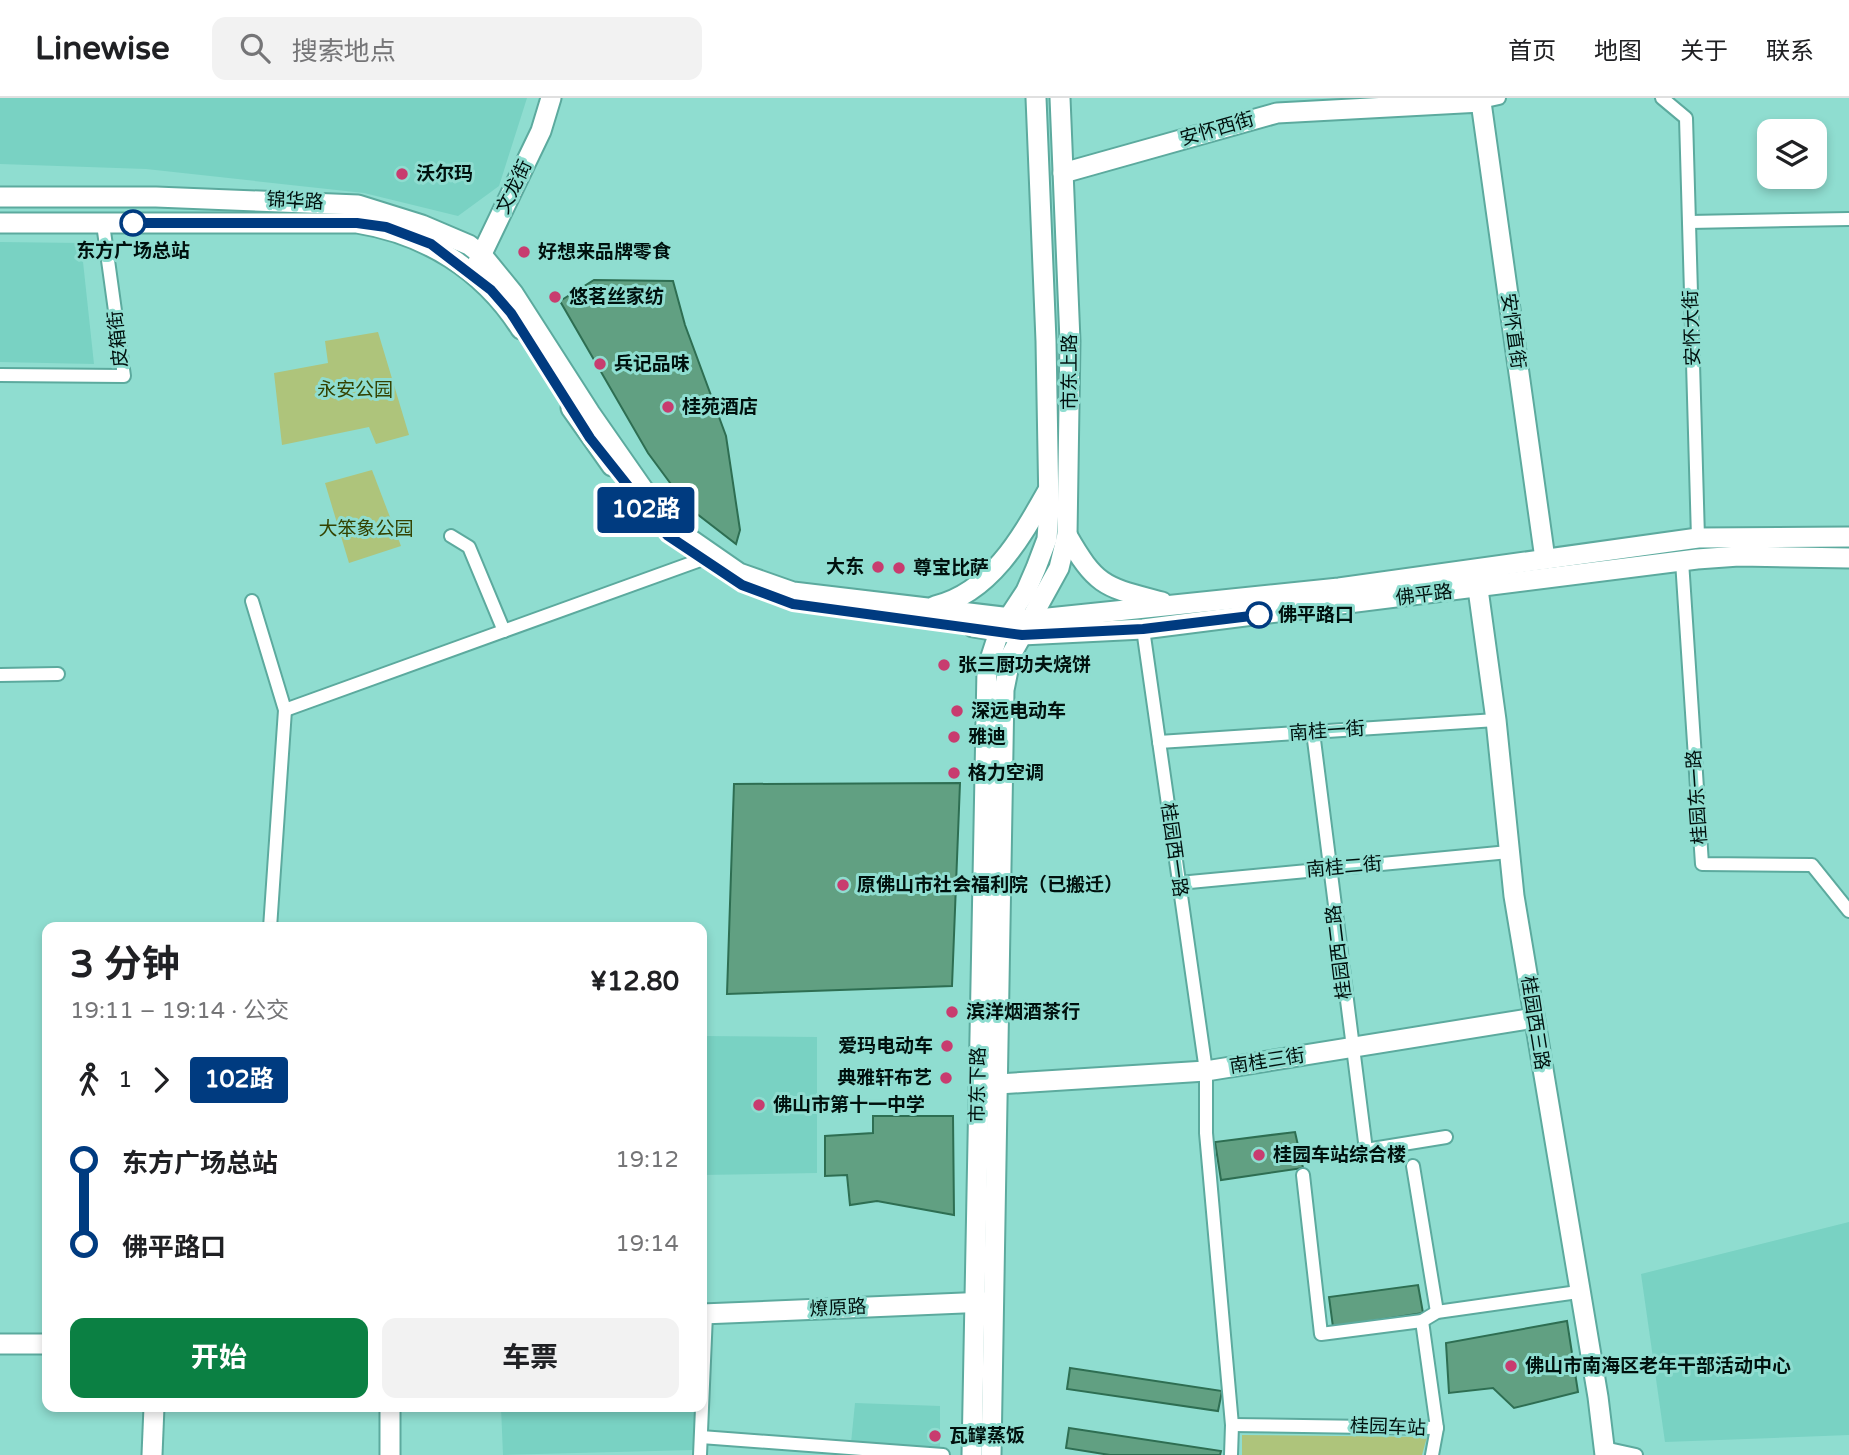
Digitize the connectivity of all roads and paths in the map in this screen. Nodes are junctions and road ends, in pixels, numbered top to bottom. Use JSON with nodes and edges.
{"nodes":[{"id":1,"x":551,"y":98,"type":"edge"},
{"id":2,"x":1036,"y":98,"type":"edge"},
{"id":3,"x":1060,"y":98,"type":"edge"},
{"id":4,"x":1662,"y":98,"type":"edge"},
{"id":5,"x":1490,"y":100,"type":"edge"},
{"id":6,"x":1063,"y":173,"type":"junction"},
{"id":7,"x":0,"y":197,"type":"edge"},
{"id":8,"x":1849,"y":219,"type":"edge"},
{"id":9,"x":1689,"y":222,"type":"junction"},
{"id":10,"x":0,"y":223,"type":"edge"},
{"id":11,"x":103,"y":224,"type":"junction"},
{"id":12,"x":482,"y":255,"type":"junction"},
{"id":13,"x":473,"y":275,"type":"junction"},
{"id":14,"x":0,"y":375,"type":"edge"},
{"id":15,"x":1047,"y":491,"type":"junction"},
{"id":16,"x":1067,"y":535,"type":"junction"},
{"id":17,"x":451,"y":536,"type":"dead end"},
{"id":18,"x":1698,"y":537,"type":"junction"},
{"id":19,"x":1849,"y":537,"type":"edge"},
{"id":20,"x":1849,"y":558,"type":"edge"},
{"id":21,"x":703,"y":559,"type":"junction"},
{"id":22,"x":1545,"y":559,"type":"junction"},
{"id":23,"x":1682,"y":561,"type":"junction"},
{"id":24,"x":1478,"y":589,"type":"junction"},
{"id":25,"x":252,"y":601,"type":"dead end"},
{"id":26,"x":1173,"y":605,"type":"junction"},
{"id":27,"x":919,"y":609,"type":"junction"},
{"id":28,"x":1002,"y":626,"type":"junction"},
{"id":29,"x":1026,"y":628,"type":"junction"},
{"id":30,"x":1143,"y":629,"type":"junction"},
{"id":31,"x":504,"y":631,"type":"junction"},
{"id":32,"x":58,"y":674,"type":"dead end"},
{"id":33,"x":0,"y":676,"type":"edge"},
{"id":34,"x":285,"y":710,"type":"junction"},
{"id":35,"x":1496,"y":720,"type":"junction"},
{"id":36,"x":1313,"y":732,"type":"junction"},
{"id":37,"x":1159,"y":742,"type":"junction"},
{"id":38,"x":1510,"y":852,"type":"junction"},
{"id":39,"x":1329,"y":869,"type":"junction"},
{"id":40,"x":1179,"y":883,"type":"junction"},
{"id":41,"x":1849,"y":911,"type":"edge"},
{"id":42,"x":270,"y":922,"type":"edge"},
{"id":43,"x":1534,"y":1018,"type":"junction"},
{"id":44,"x":1351,"y":1048,"type":"junction"},
{"id":45,"x":1206,"y":1071,"type":"junction"},
{"id":46,"x":998,"y":1084,"type":"junction"},
{"id":47,"x":1446,"y":1138,"type":"dead end"},
{"id":48,"x":1413,"y":1166,"type":"dead end"},
{"id":49,"x":1303,"y":1175,"type":"dead end"},
{"id":50,"x":1578,"y":1292,"type":"junction"},
{"id":51,"x":984,"y":1302,"type":"junction"},
{"id":52,"x":1437,"y":1312,"type":"junction"},
{"id":53,"x":707,"y":1314,"type":"edge"},
{"id":54,"x":1422,"y":1321,"type":"junction"},
{"id":55,"x":0,"y":1344,"type":"edge"},
{"id":56,"x":42,"y":1344,"type":"edge"},
{"id":57,"x":154,"y":1412,"type":"edge"},
{"id":58,"x":390,"y":1412,"type":"edge"},
{"id":59,"x":702,"y":1412,"type":"edge"},
{"id":60,"x":1232,"y":1425,"type":"junction"},
{"id":61,"x":1437,"y":1428,"type":"junction"},
{"id":62,"x":701,"y":1437,"type":"junction"},
{"id":63,"x":1605,"y":1452,"type":"edge"},
{"id":64,"x":152,"y":1455,"type":"edge"},
{"id":65,"x":390,"y":1455,"type":"edge"},
{"id":66,"x":700,"y":1455,"type":"edge"},
{"id":67,"x":943,"y":1455,"type":"edge"},
{"id":68,"x":972,"y":1455,"type":"edge"},
{"id":69,"x":990,"y":1455,"type":"edge"},
{"id":70,"x":1231,"y":1455,"type":"edge"},
{"id":71,"x":1432,"y":1455,"type":"edge"},
{"id":72,"x":1636,"y":1455,"type":"edge"}],
"edges":[{"from":1,"to":12,"type":"main road","name":"文龙街"},
{"from":2,"to":15,"type":"main road","name":"市东上路"},
{"from":3,"to":6,"type":"main road","name":"市东上路"},
{"from":4,"to":9,"type":"street","name":"安怀大街"},
{"from":5,"to":6,"type":"main road","name":"安怀西街"},
{"from":5,"to":22,"type":"main road","name":"安怀直街"},
{"from":6,"to":16,"type":"main road","name":"市东上路"},
{"from":7,"to":12,"type":"main road","name":"锦华路"},
{"from":8,"to":9,"type":"street"},
{"from":9,"to":18,"type":"street","name":"安怀大街"},
{"from":10,"to":11,"type":"main road","name":"锦华路"},
{"from":11,"to":13,"type":"main road","name":"锦华路"},
{"from":11,"to":14,"type":"street","name":"皮箱街"},
{"from":12,"to":13,"type":"main road","name":"文龙街"},
{"from":12,"to":27,"type":"main road","name":"锦华路"},
{"from":13,"to":21,"type":"main road","name":"锦华路"},
{"from":15,"to":27,"type":"main road"},
{"from":15,"to":28,"type":"main road","name":"市东上路"},
{"from":16,"to":26,"type":"main road"},
{"from":16,"to":29,"type":"main road","name":"市东上路"},
{"from":17,"to":31,"type":"street"},
{"from":18,"to":19,"type":"main road","name":"佛平路"},
{"from":18,"to":22,"type":"main road","name":"佛平路"},
{"from":20,"to":23,"type":"main road","name":"佛平路"},
{"from":21,"to":28,"type":"main road","name":"锦华路"},
{"from":21,"to":31,"type":"street"},
{"from":22,"to":26,"type":"main road","name":"佛平路"},
{"from":23,"to":24,"type":"main road","name":"佛平路"},
{"from":23,"to":41,"type":"street","name":"桂园东一路"},
{"from":24,"to":30,"type":"main road","name":"佛平路"},
{"from":24,"to":35,"type":"main road","name":"桂园西三路"},
{"from":25,"to":34,"type":"street"},
{"from":26,"to":29,"type":"main road","name":"佛平路"},
{"from":27,"to":28,"type":"main road","name":"锦华路"},
{"from":28,"to":29,"type":"main road","name":"佛平路"},
{"from":28,"to":51,"type":"main road","name":"市东下路"},
{"from":29,"to":30,"type":"main road","name":"佛平路"},
{"from":29,"to":46,"type":"main road","name":"市东下路"},
{"from":30,"to":37,"type":"street","name":"桂园西一路"},
{"from":31,"to":34,"type":"street"},
{"from":32,"to":33,"type":"street"},
{"from":34,"to":42,"type":"street"},
{"from":35,"to":36,"type":"street","name":"南桂一街"},
{"from":35,"to":38,"type":"main road","name":"桂园西三路"},
{"from":36,"to":37,"type":"street","name":"南桂一街"},
{"from":36,"to":39,"type":"street","name":"桂园西二路"},
{"from":37,"to":40,"type":"street","name":"桂园西一路"},
{"from":38,"to":39,"type":"street","name":"南桂二街"},
{"from":38,"to":43,"type":"main road","name":"桂园西三路"},
{"from":39,"to":40,"type":"street","name":"南桂二街"},
{"from":39,"to":44,"type":"street","name":"桂园西二路"},
{"from":40,"to":45,"type":"street","name":"桂园西一路"},
{"from":43,"to":44,"type":"main road","name":"南桂三街"},
{"from":43,"to":50,"type":"main road","name":"桂园西三路"},
{"from":44,"to":45,"type":"main road","name":"南桂三街"},
{"from":44,"to":47,"type":"street","name":"桂园西二路"},
{"from":45,"to":46,"type":"main road","name":"南桂三街"},
{"from":45,"to":60,"type":"street","name":"桂园西一路"},
{"from":46,"to":51,"type":"main road","name":"市东下路"},
{"from":48,"to":52,"type":"street"},
{"from":49,"to":54,"type":"street"},
{"from":50,"to":52,"type":"street"},
{"from":50,"to":63,"type":"main road","name":"桂园西三路"},
{"from":51,"to":53,"type":"main road","name":"燎原路"},
{"from":51,"to":68,"type":"main road","name":"市东下路"},
{"from":51,"to":69,"type":"main road","name":"市东下路"},
{"from":52,"to":54,"type":"street"},
{"from":54,"to":61,"type":"street"},
{"from":55,"to":56,"type":"main road"},
{"from":57,"to":64,"type":"main road"},
{"from":58,"to":65,"type":"main road"},
{"from":59,"to":62,"type":"street"},
{"from":60,"to":61,"type":"street","name":"桂园车站"},
{"from":60,"to":70,"type":"street","name":"桂园西一路"},
{"from":61,"to":71,"type":"street"},
{"from":62,"to":66,"type":"street"},
{"from":62,"to":67,"type":"street"},
{"from":63,"to":72,"type":"street"}]}
